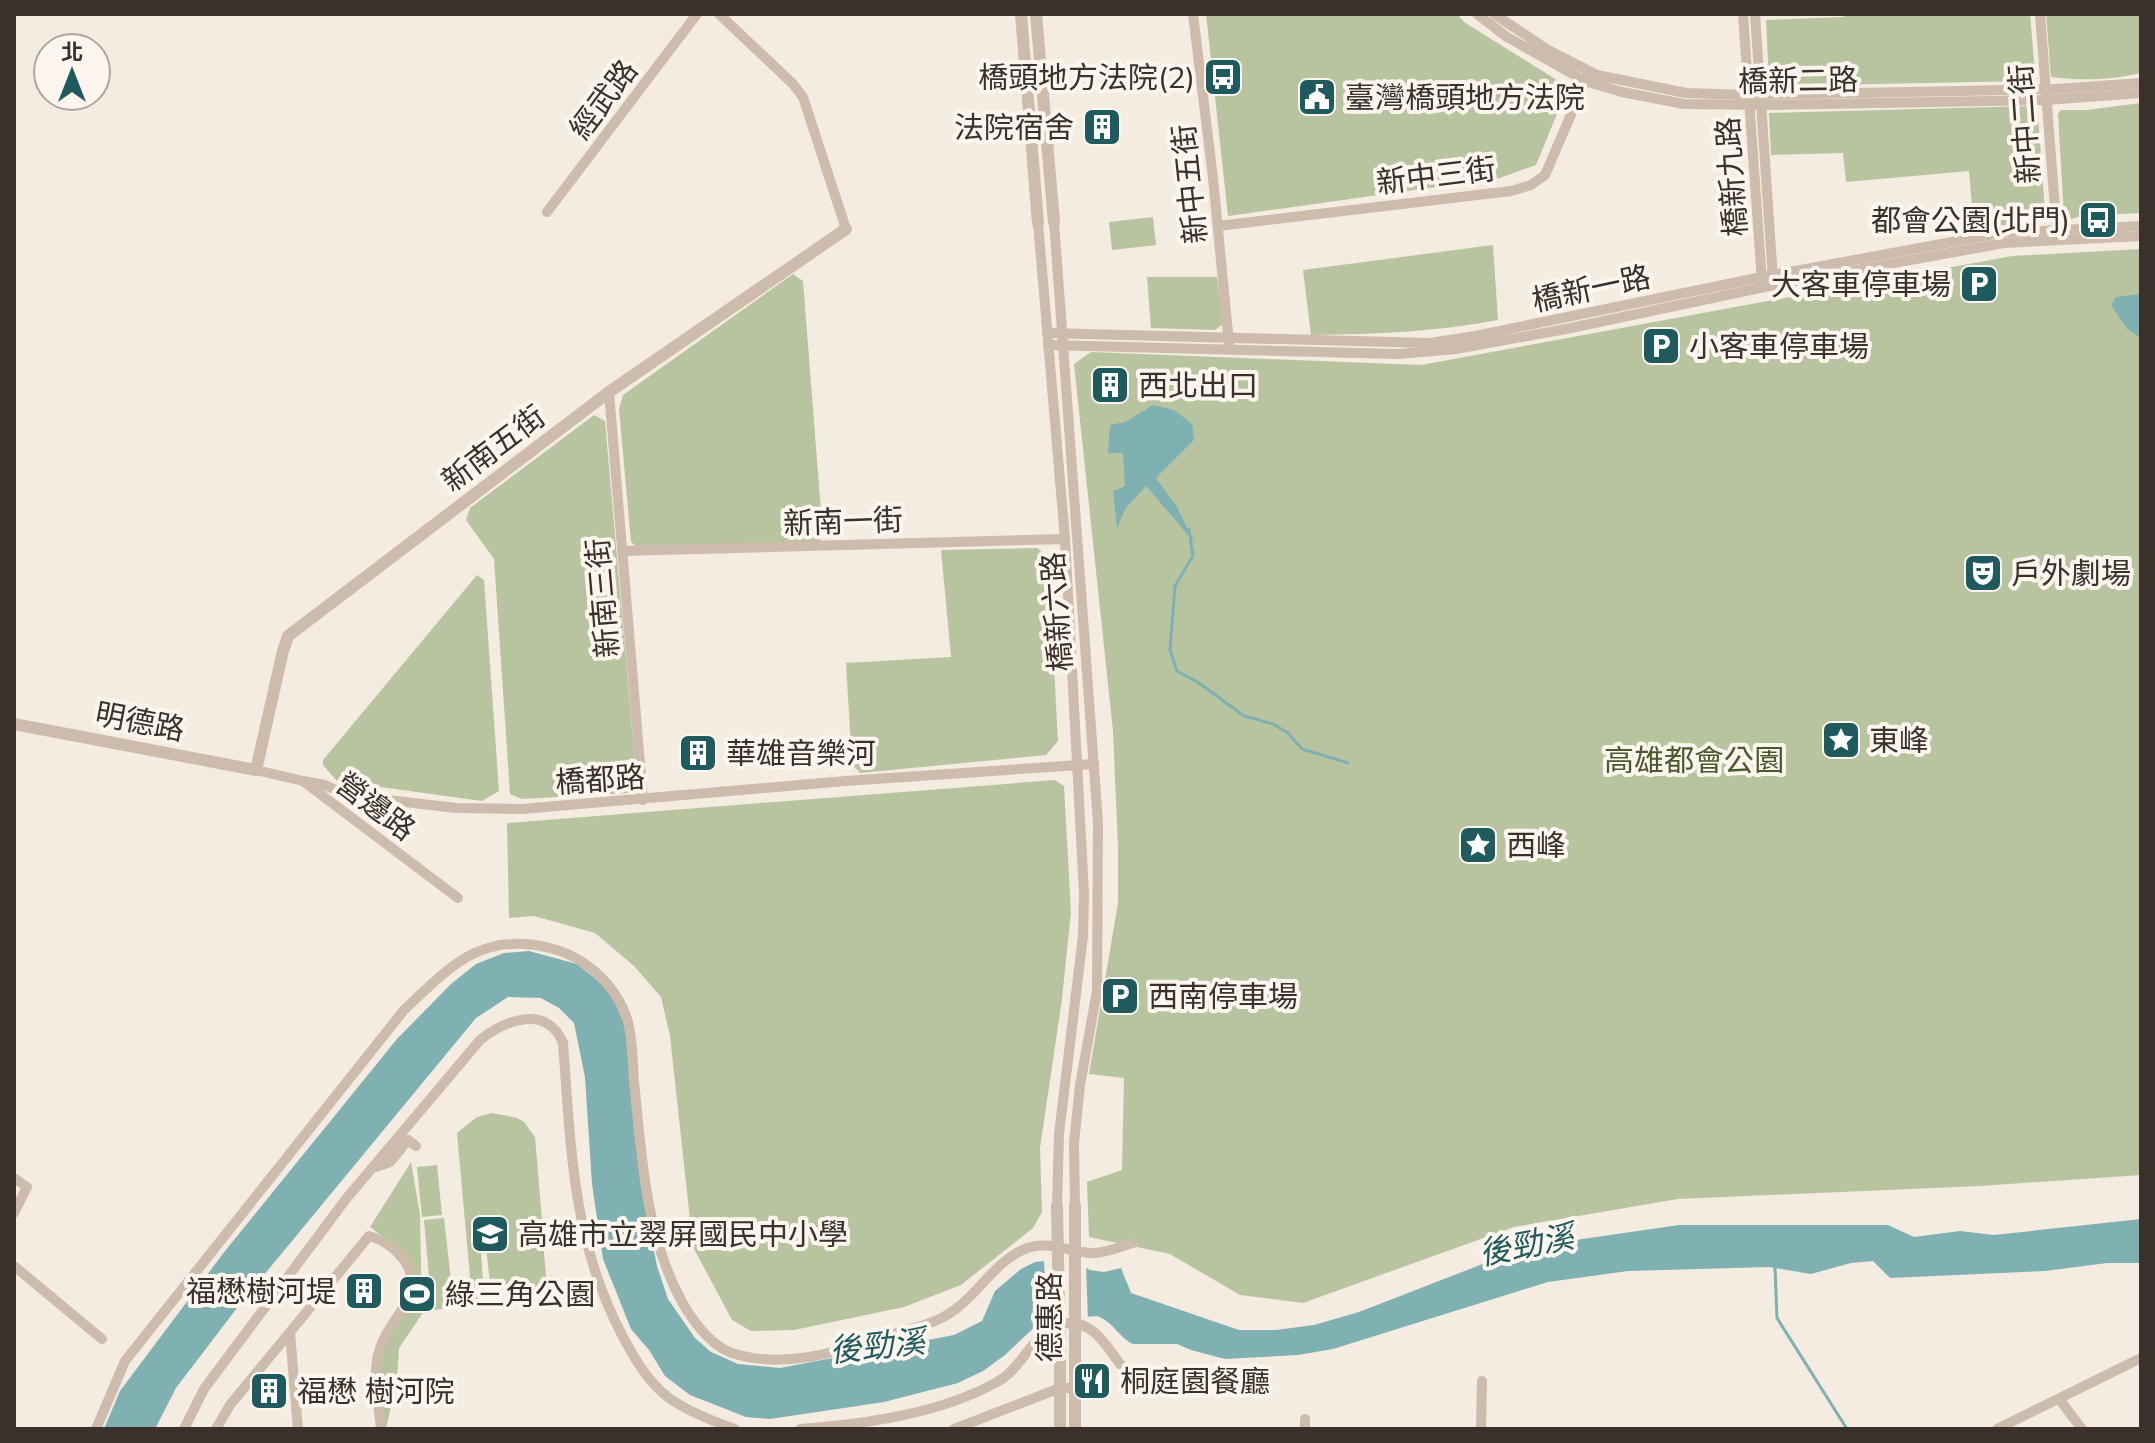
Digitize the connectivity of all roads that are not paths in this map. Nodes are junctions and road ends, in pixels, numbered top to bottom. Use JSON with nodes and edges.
{"nodes":[{"id":1,"x":697,"y":14,"type":"edge"},
{"id":2,"x":719,"y":14,"type":"edge"},
{"id":3,"x":1021,"y":14,"type":"edge"},
{"id":4,"x":1036,"y":14,"type":"edge"},
{"id":5,"x":1193,"y":14,"type":"edge"},
{"id":6,"x":1477,"y":14,"type":"edge"},
{"id":7,"x":1494,"y":14,"type":"edge"},
{"id":8,"x":1743,"y":14,"type":"edge"},
{"id":9,"x":1755,"y":14,"type":"edge"},
{"id":10,"x":2040,"y":14,"type":"edge"},
{"id":11,"x":1587,"y":76,"type":"junction"},
{"id":12,"x":2141,"y":83,"type":"edge"},
{"id":13,"x":2141,"y":93,"type":"edge"},
{"id":14,"x":2045,"y":94,"type":"junction"},
{"id":15,"x":1755,"y":100,"type":"junction"},
{"id":16,"x":547,"y":212,"type":"dead end"},
{"id":17,"x":1054,"y":222,"type":"joint"},
{"id":18,"x":1038,"y":223,"type":"joint"},
{"id":19,"x":1218,"y":226,"type":"junction"},
{"id":20,"x":2141,"y":226,"type":"edge"},
{"id":21,"x":846,"y":229,"type":"joint"},
{"id":22,"x":2057,"y":235,"type":"junction"},
{"id":23,"x":2141,"y":236,"type":"edge"},
{"id":24,"x":1768,"y":281,"type":"junction"},
{"id":25,"x":1047,"y":339,"type":"junction"},
{"id":26,"x":1062,"y":339,"type":"junction"},
{"id":27,"x":1229,"y":344,"type":"junction"},
{"id":28,"x":609,"y":392,"type":"junction"},
{"id":29,"x":1065,"y":539,"type":"junction"},
{"id":30,"x":622,"y":551,"type":"junction"},
{"id":31,"x":14,"y":724,"type":"edge"},
{"id":32,"x":1078,"y":764,"type":"junction"},
{"id":33,"x":1094,"y":764,"type":"junction"},
{"id":34,"x":256,"y":770,"type":"junction"},
{"id":35,"x":303,"y":781,"type":"junction"},
{"id":36,"x":643,"y":800,"type":"junction"},
{"id":37,"x":458,"y":898,"type":"dead end"},
{"id":38,"x":416,"y":1146,"type":"dead end"},
{"id":39,"x":374,"y":1168,"type":"junction"},
{"id":40,"x":14,"y":1178,"type":"edge"},
{"id":41,"x":1057,"y":1206,"type":"joint"},
{"id":42,"x":1075,"y":1206,"type":"joint"},
{"id":43,"x":14,"y":1213,"type":"edge"},
{"id":44,"x":1133,"y":1243,"type":"dead end"},
{"id":45,"x":14,"y":1266,"type":"edge"},
{"id":46,"x":290,"y":1333,"type":"junction"},
{"id":47,"x":102,"y":1339,"type":"dead end"},
{"id":48,"x":2141,"y":1358,"type":"edge"},
{"id":49,"x":1121,"y":1365,"type":"dead end"},
{"id":50,"x":1482,"y":1381,"type":"dead end"},
{"id":51,"x":1060,"y":1388,"type":"junction"},
{"id":52,"x":1075,"y":1388,"type":"junction"},
{"id":53,"x":2059,"y":1399,"type":"junction"},
{"id":54,"x":96,"y":1429,"type":"edge"},
{"id":55,"x":184,"y":1429,"type":"edge"},
{"id":56,"x":216,"y":1429,"type":"edge"},
{"id":57,"x":298,"y":1429,"type":"edge"},
{"id":58,"x":381,"y":1429,"type":"edge"},
{"id":59,"x":735,"y":1429,"type":"edge"},
{"id":60,"x":800,"y":1429,"type":"edge"},
{"id":61,"x":954,"y":1429,"type":"edge"},
{"id":62,"x":1060,"y":1429,"type":"edge"},
{"id":63,"x":1075,"y":1429,"type":"edge"},
{"id":64,"x":1481,"y":1429,"type":"edge"},
{"id":65,"x":1997,"y":1429,"type":"edge"},
{"id":66,"x":2082,"y":1429,"type":"edge"}],
"edges":[{"from":1,"to":16,"type":"street","name":"經武路"},
{"from":2,"to":21,"type":"street"},
{"from":3,"to":18,"type":"street","name":"橋新六路"},
{"from":4,"to":17,"type":"street","name":"橋新六路"},
{"from":5,"to":19,"type":"street","name":"新中五街"},
{"from":6,"to":11,"type":"street","name":"橋新二路"},
{"from":7,"to":11,"type":"street","name":"橋新二路"},
{"from":8,"to":15,"type":"street","name":"橋新九路"},
{"from":9,"to":15,"type":"street","name":"橋新九路"},
{"from":10,"to":14,"type":"street","name":"新中二街"},
{"from":11,"to":15,"type":"street","name":"橋新二路"},
{"from":11,"to":19,"type":"street","name":"新中三街"},
{"from":12,"to":14,"type":"street","name":"橋新二路"},
{"from":13,"to":14,"type":"street","name":"橋新二路"},
{"from":14,"to":15,"type":"street","name":"橋新二路"},
{"from":14,"to":22,"type":"street","name":"新中二街"},
{"from":15,"to":24,"type":"street","name":"橋新九路"},
{"from":17,"to":26,"type":"street","name":"橋新六路"},
{"from":18,"to":25,"type":"street","name":"橋新六路"},
{"from":19,"to":27,"type":"street","name":"新中五街"},
{"from":20,"to":22,"type":"street","name":"橋新一路"},
{"from":21,"to":28,"type":"street","name":"新南五街"},
{"from":22,"to":23,"type":"street","name":"橋新一路"},
{"from":22,"to":24,"type":"street","name":"橋新一路"},
{"from":24,"to":27,"type":"street","name":"橋新一路"},
{"from":25,"to":26,"type":"street","name":"橋新一路"},
{"from":25,"to":29,"type":"street","name":"橋新六路"},
{"from":26,"to":27,"type":"street","name":"橋新一路"},
{"from":26,"to":33,"type":"street","name":"橋新六路"},
{"from":28,"to":30,"type":"street","name":"新南三街"},
{"from":28,"to":34,"type":"street","name":"新南五街"},
{"from":29,"to":30,"type":"street","name":"新南一街"},
{"from":29,"to":32,"type":"street","name":"橋新六路"},
{"from":30,"to":36,"type":"street","name":"新南三街"},
{"from":31,"to":34,"type":"street","name":"明德路"},
{"from":32,"to":33,"type":"street","name":"橋都路"},
{"from":32,"to":36,"type":"street","name":"橋都路"},
{"from":32,"to":41,"type":"street","name":"橋新六路"},
{"from":33,"to":42,"type":"street","name":"橋新六路"},
{"from":34,"to":35,"type":"street","name":"營邊路"},
{"from":35,"to":36,"type":"street","name":"橋都路"},
{"from":35,"to":37,"type":"street","name":"營邊路"},
{"from":38,"to":39,"type":"street"},
{"from":39,"to":55,"type":"street"},
{"from":39,"to":59,"type":"street"},
{"from":40,"to":43,"type":"street"},
{"from":41,"to":51,"type":"street","name":"德惠路","bridge":true},
{"from":42,"to":52,"type":"street","name":"德惠路","bridge":true},
{"from":44,"to":54,"type":"street"},
{"from":45,"to":47,"type":"street"},
{"from":46,"to":56,"type":"street"},
{"from":46,"to":57,"type":"street"},
{"from":46,"to":58,"type":"street"},
{"from":48,"to":53,"type":"street"},
{"from":49,"to":60,"type":"street"},
{"from":50,"to":64,"type":"street"},
{"from":51,"to":52,"type":"street"},
{"from":51,"to":61,"type":"street"},
{"from":51,"to":62,"type":"street","name":"德惠路"},
{"from":52,"to":63,"type":"street","name":"德惠路"},
{"from":53,"to":65,"type":"street"},
{"from":53,"to":66,"type":"street"}]}
